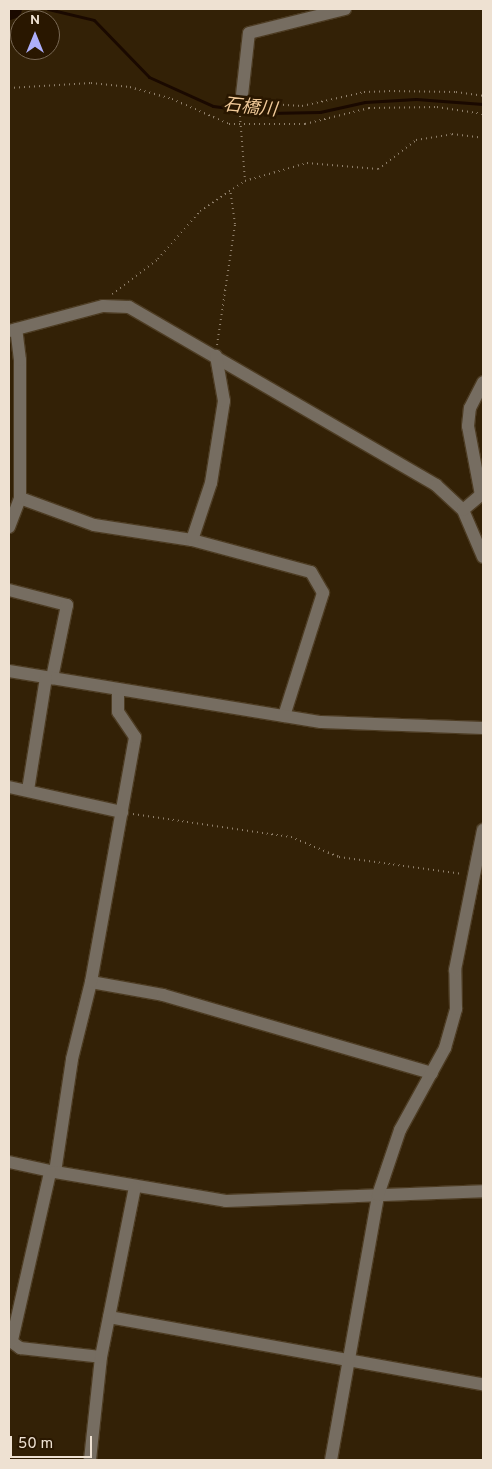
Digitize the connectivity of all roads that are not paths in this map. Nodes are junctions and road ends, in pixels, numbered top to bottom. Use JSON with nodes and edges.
{"nodes":[{"id":1,"x":345,"y":9,"type":"edge"},
{"id":2,"x":241,"y":103,"type":"road end"},
{"id":3,"x":12,"y":330,"type":"edge"},
{"id":4,"x":216,"y":356,"type":"junction"},
{"id":5,"x":483,"y":382,"type":"edge"},
{"id":6,"x":20,"y":498,"type":"junction"},
{"id":7,"x":463,"y":510,"type":"junction"},
{"id":8,"x":9,"y":527,"type":"edge"},
{"id":9,"x":192,"y":540,"type":"junction"},
{"id":10,"x":483,"y":557,"type":"edge"},
{"id":11,"x":9,"y":590,"type":"edge"},
{"id":12,"x":9,"y":671,"type":"edge"},
{"id":13,"x":49,"y":677,"type":"junction"},
{"id":14,"x":118,"y":689,"type":"junction"},
{"id":15,"x":284,"y":716,"type":"junction"},
{"id":16,"x":483,"y":728,"type":"edge"},
{"id":17,"x":9,"y":787,"type":"edge"},
{"id":18,"x":28,"y":790,"type":"junction"},
{"id":19,"x":122,"y":812,"type":"junction"},
{"id":20,"x":483,"y":830,"type":"edge"},
{"id":21,"x":478,"y":877,"type":"edge"},
{"id":22,"x":91,"y":982,"type":"junction"},
{"id":23,"x":432,"y":1073,"type":"junction"},
{"id":24,"x":9,"y":1162,"type":"edge"},
{"id":25,"x":52,"y":1172,"type":"junction"},
{"id":26,"x":135,"y":1187,"type":"junction"},
{"id":27,"x":483,"y":1192,"type":"edge"},
{"id":28,"x":378,"y":1195,"type":"junction"},
{"id":29,"x":108,"y":1317,"type":"junction"},
{"id":30,"x":11,"y":1340,"type":"edge"},
{"id":31,"x":101,"y":1357,"type":"junction"},
{"id":32,"x":348,"y":1361,"type":"junction"},
{"id":33,"x":483,"y":1384,"type":"edge"},
{"id":34,"x":90,"y":1460,"type":"edge"},
{"id":35,"x":330,"y":1460,"type":"edge"}],
"edges":[{"from":1,"to":2,"type":"street"},
{"from":3,"to":4,"type":"street"},
{"from":3,"to":6,"type":"street"},
{"from":4,"to":7,"type":"street"},
{"from":4,"to":9,"type":"street"},
{"from":5,"to":7,"type":"street"},
{"from":6,"to":8,"type":"street"},
{"from":6,"to":9,"type":"street"},
{"from":7,"to":10,"type":"street"},
{"from":9,"to":15,"type":"street"},
{"from":11,"to":13,"type":"street"},
{"from":12,"to":13,"type":"street"},
{"from":13,"to":14,"type":"street"},
{"from":13,"to":18,"type":"street"},
{"from":14,"to":15,"type":"street"},
{"from":14,"to":19,"type":"street"},
{"from":15,"to":16,"type":"street"},
{"from":17,"to":18,"type":"street"},
{"from":18,"to":19,"type":"street"},
{"from":19,"to":22,"type":"street"},
{"from":20,"to":21,"type":"street"},
{"from":21,"to":23,"type":"street"},
{"from":22,"to":23,"type":"street"},
{"from":22,"to":25,"type":"street"},
{"from":23,"to":28,"type":"street"},
{"from":24,"to":25,"type":"street"},
{"from":25,"to":26,"type":"street"},
{"from":25,"to":30,"type":"street"},
{"from":26,"to":28,"type":"street"},
{"from":26,"to":29,"type":"street"},
{"from":27,"to":28,"type":"street"},
{"from":28,"to":32,"type":"street"},
{"from":29,"to":31,"type":"street"},
{"from":29,"to":32,"type":"street"},
{"from":30,"to":31,"type":"street"},
{"from":31,"to":34,"type":"street"},
{"from":32,"to":33,"type":"street"},
{"from":32,"to":35,"type":"street"}]}
